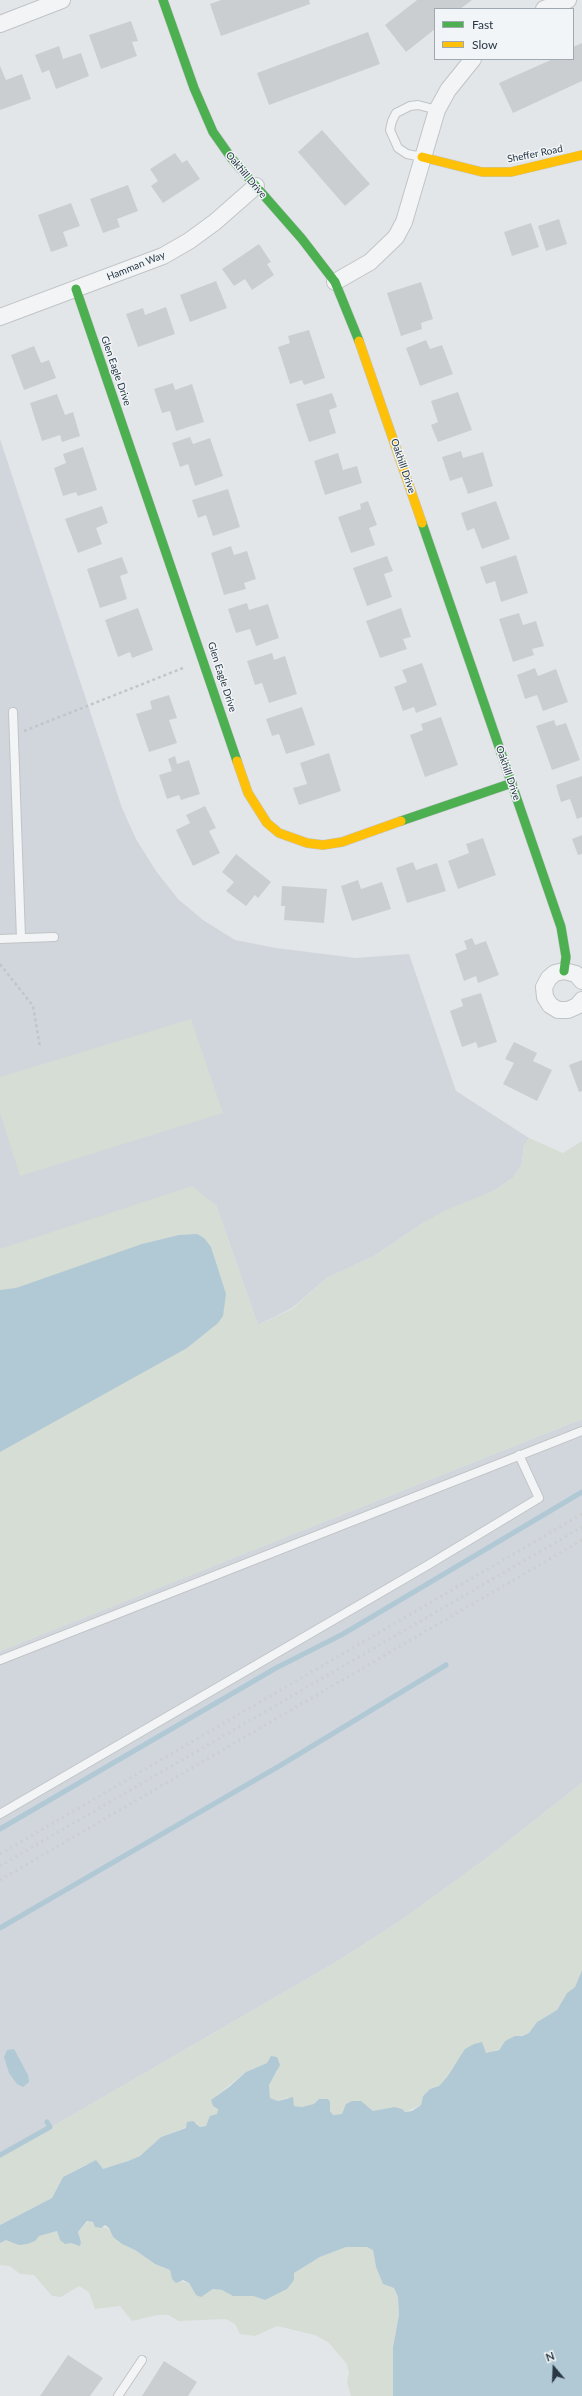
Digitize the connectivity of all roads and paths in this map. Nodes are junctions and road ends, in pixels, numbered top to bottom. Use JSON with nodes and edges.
{"nodes":[{"id":1,"x":62,"y":0,"type":"edge"},
{"id":2,"x":162,"y":0,"type":"edge"},
{"id":3,"x":568,"y":0,"type":"edge"},
{"id":4,"x":547,"y":8,"type":"edge"},
{"id":5,"x":0,"y":24,"type":"edge"},
{"id":6,"x":472,"y":60,"type":"edge"},
{"id":7,"x":437,"y":110,"type":"junction"},
{"id":8,"x":582,"y":155,"type":"edge"},
{"id":9,"x":422,"y":157,"type":"junction"},
{"id":10,"x":256,"y":186,"type":"junction"},
{"id":11,"x":335,"y":282,"type":"junction"},
{"id":12,"x":76,"y":289,"type":"junction"},
{"id":13,"x":0,"y":317,"type":"edge"},
{"id":14,"x":183,"y":668,"type":"dead end"},
{"id":15,"x":13,"y":712,"type":"dead end"},
{"id":16,"x":22,"y":732,"type":"dead end"},
{"id":17,"x":512,"y":783,"type":"junction"},
{"id":18,"x":54,"y":937,"type":"dead end"},
{"id":19,"x":21,"y":938,"type":"junction"},
{"id":20,"x":0,"y":939,"type":"edge"},
{"id":21,"x":0,"y":964,"type":"edge"},
{"id":22,"x":564,"y":970,"type":"junction"},
{"id":23,"x":582,"y":981,"type":"edge"},
{"id":24,"x":582,"y":1000,"type":"edge"},
{"id":25,"x":40,"y":1047,"type":"dead end"},
{"id":26,"x":582,"y":1431,"type":"edge"},
{"id":27,"x":519,"y":1455,"type":"junction"},
{"id":28,"x":0,"y":1660,"type":"edge"},
{"id":29,"x":0,"y":1814,"type":"edge"},
{"id":30,"x":142,"y":2360,"type":"dead end"},
{"id":31,"x":118,"y":2396,"type":"edge"}],
"edges":[{"from":1,"to":5,"type":"street"},
{"from":2,"to":10,"type":"street","name":"Oakhill Drive"},
{"from":3,"to":4,"type":"street"},
{"from":6,"to":7,"type":"street"},
{"from":7,"to":9,"type":"street"},
{"from":7,"to":9,"type":"lane"},
{"from":8,"to":9,"type":"street","name":"Sheffer Road"},
{"from":9,"to":11,"type":"street"},
{"from":10,"to":11,"type":"street","name":"Oakhill Drive"},
{"from":10,"to":12,"type":"street","name":"Hamman Way"},
{"from":11,"to":17,"type":"street","name":"Oakhill Drive"},
{"from":12,"to":13,"type":"street","name":"Hamman Way"},
{"from":12,"to":17,"type":"street","name":"Glen Eagle Drive"},
{"from":14,"to":16,"type":"path"},
{"from":15,"to":19,"type":"lane"},
{"from":17,"to":22,"type":"street","name":"Oakhill Drive"},
{"from":18,"to":19,"type":"lane"},
{"from":19,"to":20,"type":"lane"},
{"from":21,"to":25,"type":"path"},
{"from":22,"to":23,"type":"street"},
{"from":22,"to":24,"type":"street"},
{"from":26,"to":27,"type":"lane"},
{"from":27,"to":28,"type":"lane"},
{"from":27,"to":29,"type":"lane"},
{"from":30,"to":31,"type":"lane"}]}
